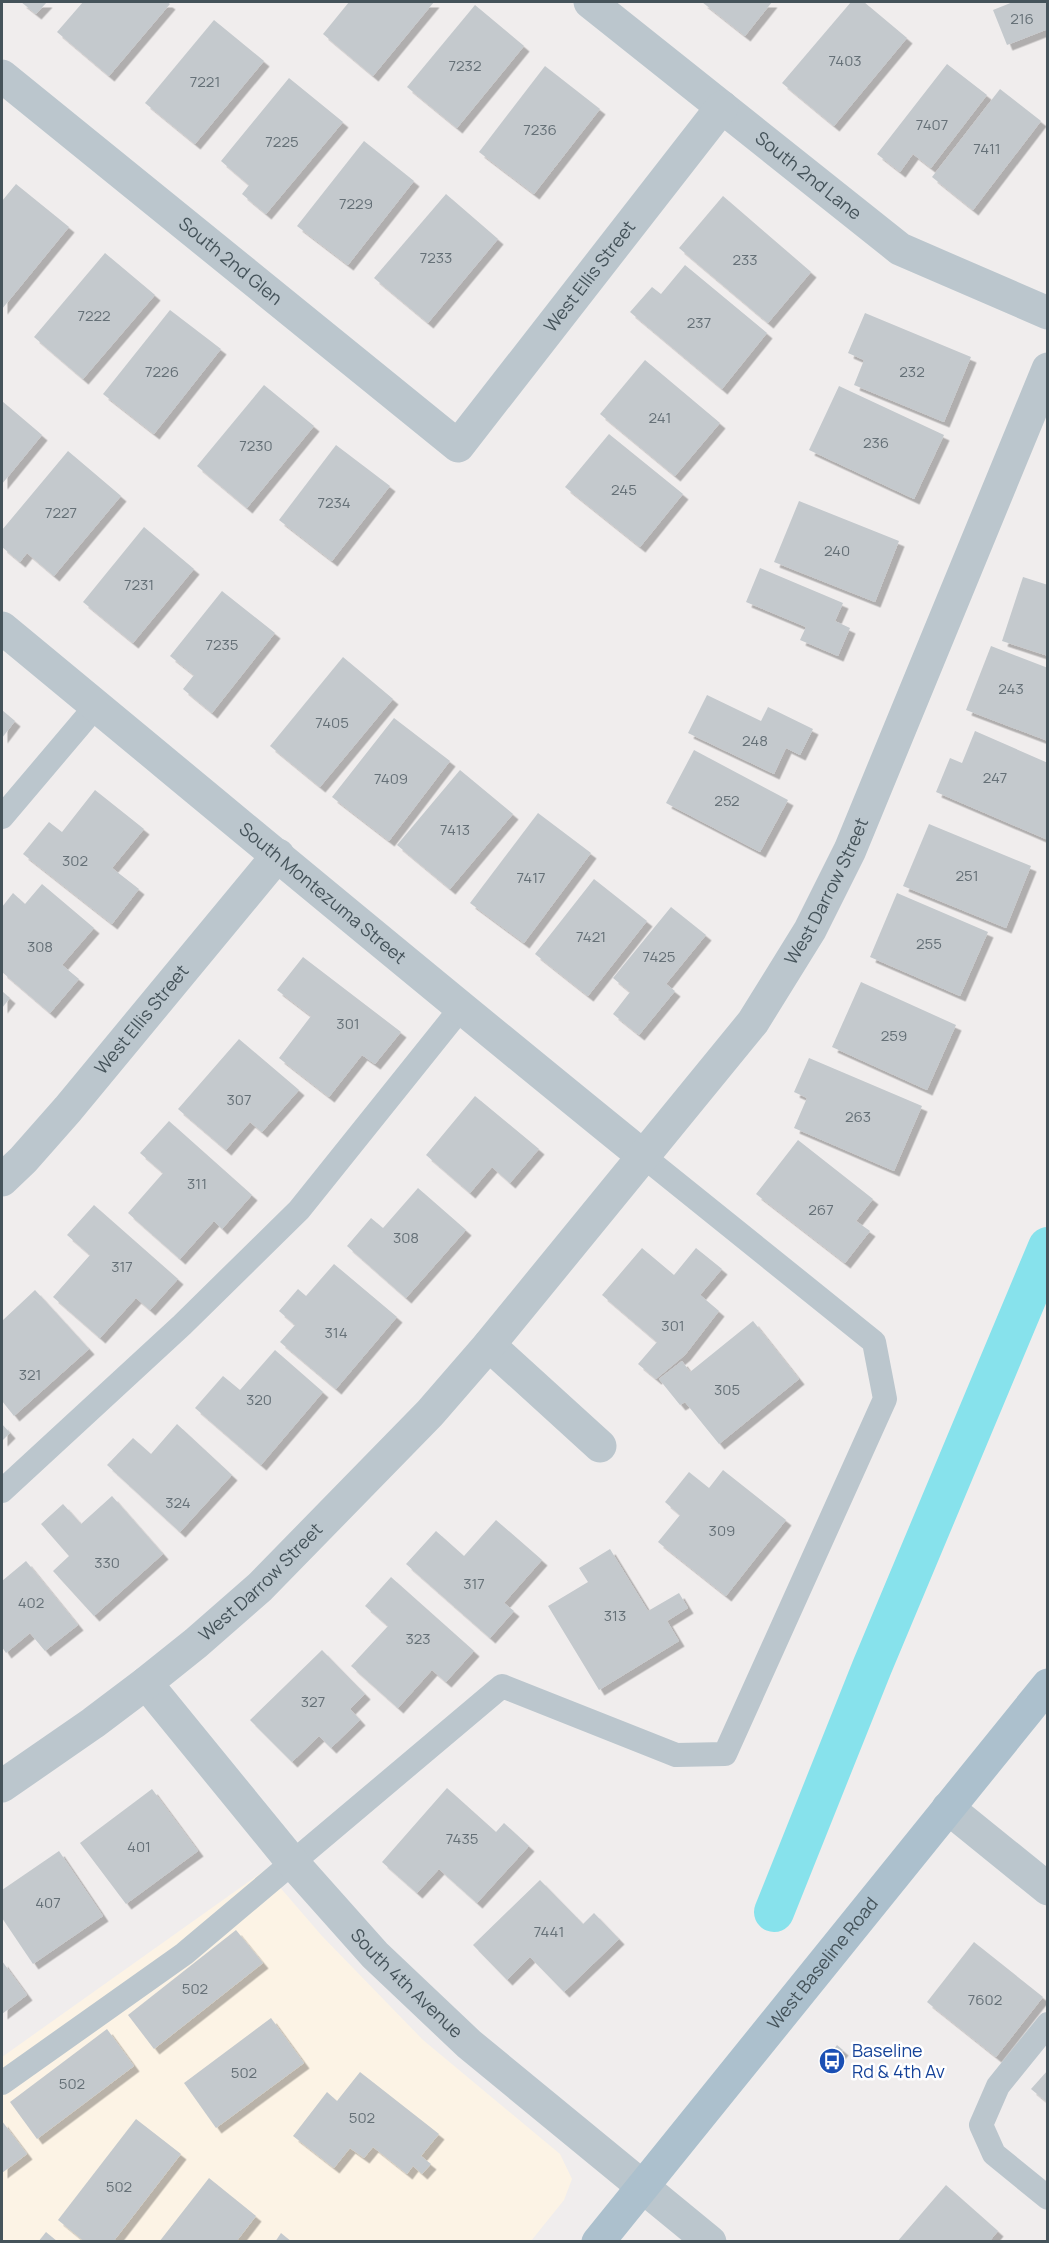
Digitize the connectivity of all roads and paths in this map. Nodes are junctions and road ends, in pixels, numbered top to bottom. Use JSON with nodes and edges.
{"nodes":[{"id":1,"x":590,"y":2,"type":"edge"},
{"id":2,"x":2,"y":76,"type":"edge"},
{"id":3,"x":722,"y":107,"type":"junction"},
{"id":4,"x":1047,"y":313,"type":"edge"},
{"id":5,"x":1047,"y":369,"type":"edge"},
{"id":6,"x":458,"y":446,"type":"joint"},
{"id":7,"x":2,"y":628,"type":"edge"},
{"id":8,"x":96,"y":706,"type":"junction"},
{"id":9,"x":2,"y":817,"type":"edge"},
{"id":10,"x":278,"y":855,"type":"junction"},
{"id":11,"x":461,"y":1008,"type":"junction"},
{"id":12,"x":643,"y":1156,"type":"junction"},
{"id":13,"x":2,"y":1180,"type":"edge"},
{"id":14,"x":489,"y":1345,"type":"junction"},
{"id":15,"x":600,"y":1446,"type":"dead end"},
{"id":16,"x":2,"y":1491,"type":"edge"},
{"id":17,"x":146,"y":1683,"type":"junction"},
{"id":18,"x":1047,"y":1685,"type":"edge"},
{"id":19,"x":2,"y":1786,"type":"edge"},
{"id":20,"x":948,"y":1808,"type":"junction"},
{"id":21,"x":293,"y":1863,"type":"junction"},
{"id":22,"x":1047,"y":1889,"type":"edge"},
{"id":23,"x":1047,"y":2024,"type":"edge"},
{"id":24,"x":2,"y":2083,"type":"edge"},
{"id":25,"x":643,"y":2185,"type":"junction"},
{"id":26,"x":1047,"y":2198,"type":"edge"},
{"id":27,"x":598,"y":2241,"type":"edge"},
{"id":28,"x":710,"y":2241,"type":"edge"}],
"edges":[{"from":1,"to":3,"type":"street","name":"South 2nd Lane"},
{"from":2,"to":6,"type":"street","name":"South 2nd Glen"},
{"from":3,"to":4,"type":"street","name":"South 2nd Lane"},
{"from":3,"to":6,"type":"street","name":"West Ellis Street"},
{"from":5,"to":12,"type":"street","name":"West Darrow Street"},
{"from":7,"to":8,"type":"street","name":"South Montezuma Street"},
{"from":8,"to":9,"type":"lane"},
{"from":8,"to":10,"type":"street","name":"South Montezuma Street"},
{"from":10,"to":11,"type":"street","name":"South Montezuma Street"},
{"from":10,"to":13,"type":"street","name":"West Ellis Street"},
{"from":11,"to":12,"type":"street","name":"South Montezuma Street"},
{"from":11,"to":16,"type":"lane"},
{"from":12,"to":14,"type":"street","name":"West Darrow Street"},
{"from":12,"to":21,"type":"lane"},
{"from":14,"to":15,"type":"street"},
{"from":14,"to":17,"type":"street","name":"West Darrow Street"},
{"from":17,"to":19,"type":"street","name":"West Darrow Street"},
{"from":17,"to":21,"type":"street","name":"South 4th Avenue"},
{"from":18,"to":20,"type":"main road","name":"West Baseline Road"},
{"from":20,"to":22,"type":"street"},
{"from":20,"to":25,"type":"main road","name":"West Baseline Road"},
{"from":21,"to":24,"type":"lane"},
{"from":21,"to":25,"type":"street","name":"South 4th Avenue"},
{"from":23,"to":26,"type":"lane"},
{"from":25,"to":27,"type":"main road","name":"West Baseline Road"},
{"from":25,"to":28,"type":"street","name":"South 4th Avenue"}]}
